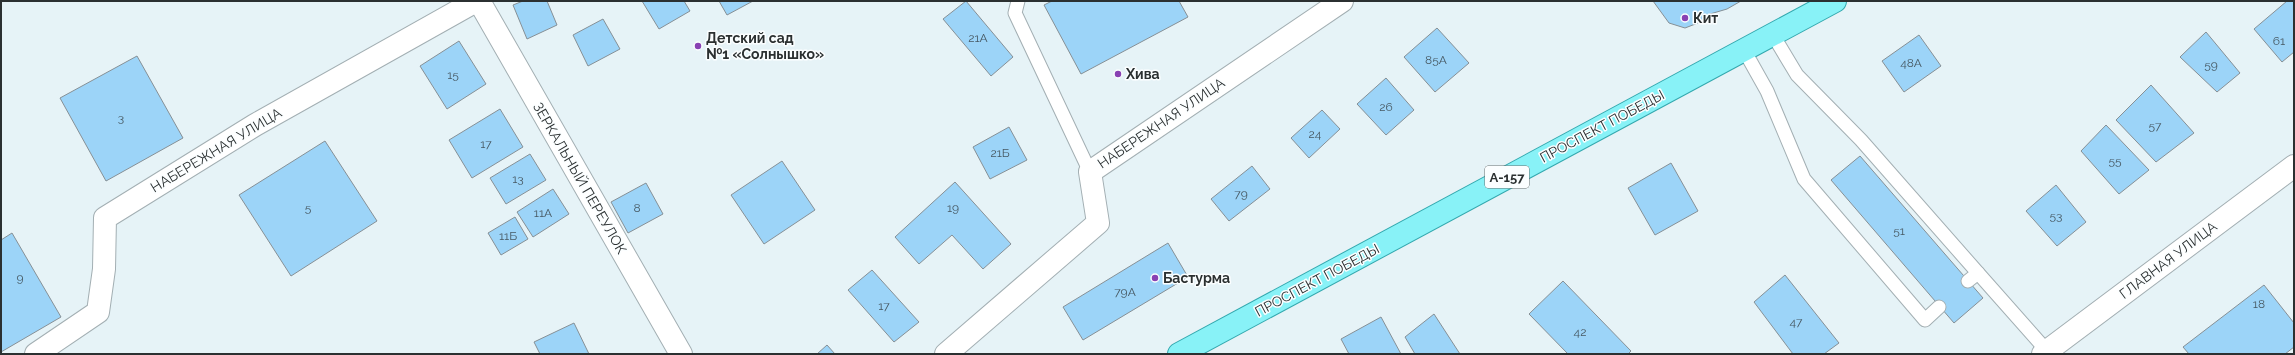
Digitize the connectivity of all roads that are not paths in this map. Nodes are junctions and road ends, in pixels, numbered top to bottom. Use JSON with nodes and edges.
{"nodes":[{"id":1,"x":478,"y":1,"type":"edge"},
{"id":2,"x":1018,"y":1,"type":"edge"},
{"id":3,"x":1342,"y":1,"type":"edge"},
{"id":4,"x":1835,"y":1,"type":"edge"},
{"id":5,"x":1773,"y":35,"type":"junction"},
{"id":6,"x":1744,"y":50,"type":"junction"},
{"id":7,"x":2294,"y":166,"type":"edge"},
{"id":8,"x":1090,"y":172,"type":"junction"},
{"id":9,"x":1939,"y":307,"type":"dead end"},
{"id":10,"x":2045,"y":352,"type":"edge"},
{"id":11,"x":36,"y":354,"type":"edge"},
{"id":12,"x":681,"y":354,"type":"edge"},
{"id":13,"x":946,"y":354,"type":"edge"},
{"id":14,"x":1179,"y":354,"type":"edge"}],
"edges":[{"from":1,"to":11,"type":"street","name":"НАБЕРЕЖНАЯ УЛИЦА"},
{"from":1,"to":12,"type":"street","name":"ЗЕРКАЛЬНЫЙ ПЕРЕУЛОК"},
{"from":2,"to":8,"type":"lane"},
{"from":3,"to":8,"type":"street","name":"НАБЕРЕЖНАЯ УЛИЦА"},
{"from":4,"to":5,"type":"main road","name":"ПРОСПЕКТ ПОБЕДЫ","number":"А-157"},
{"from":5,"to":6,"type":"main road","name":"ПРОСПЕКТ ПОБЕДЫ","number":"А-157"},
{"from":5,"to":10,"type":"lane"},
{"from":6,"to":9,"type":"lane"},
{"from":6,"to":14,"type":"main road","name":"ПРОСПЕКТ ПОБЕДЫ","number":"А-157"},
{"from":7,"to":10,"type":"street","name":"ГЛАВНАЯ УЛИЦА"},
{"from":8,"to":13,"type":"street","name":"НАБЕРЕЖНАЯ УЛИЦА"}]}
